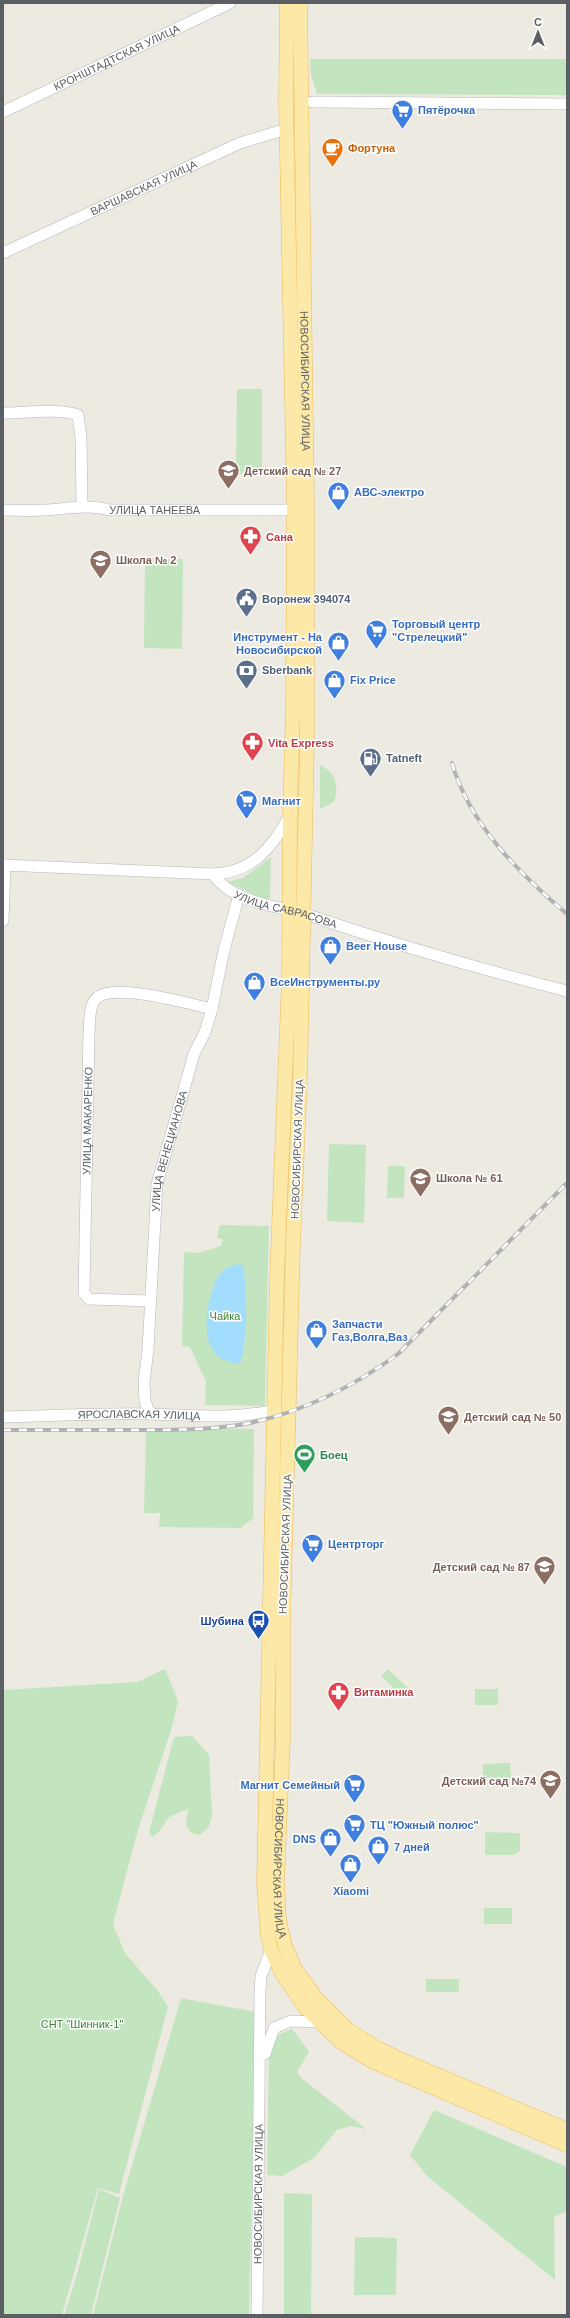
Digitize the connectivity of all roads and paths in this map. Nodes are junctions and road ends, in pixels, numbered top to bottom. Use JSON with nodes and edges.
{"nodes":[{"id":1,"x":230,"y":3,"type":"edge"},
{"id":2,"x":287,"y":3,"type":"edge"},
{"id":3,"x":300,"y":3,"type":"edge"},
{"id":4,"x":299,"y":103,"type":"junction"},
{"id":5,"x":567,"y":104,"type":"edge"},
{"id":6,"x":3,"y":112,"type":"edge"},
{"id":7,"x":287,"y":129,"type":"junction"},
{"id":8,"x":4,"y":250,"type":"edge"},
{"id":9,"x":3,"y":413,"type":"edge"},
{"id":10,"x":82,"y":506,"type":"junction"},
{"id":11,"x":3,"y":510,"type":"edge"},
{"id":12,"x":301,"y":510,"type":"junction"},
{"id":13,"x":290,"y":814,"type":"junction"},
{"id":14,"x":4,"y":865,"type":"edge"},
{"id":15,"x":213,"y":874,"type":"junction"},
{"id":16,"x":239,"y":895,"type":"junction"},
{"id":17,"x":296,"y":913,"type":"junction"},
{"id":18,"x":3,"y":921,"type":"edge"},
{"id":19,"x":567,"y":991,"type":"edge"},
{"id":20,"x":212,"y":1009,"type":"junction"},
{"id":21,"x":151,"y":1301,"type":"junction"},
{"id":22,"x":275,"y":1410,"type":"junction"},
{"id":23,"x":150,"y":1414,"type":"junction"},
{"id":24,"x":3,"y":1417,"type":"edge"},
{"id":25,"x":271,"y":1950,"type":"junction"},
{"id":26,"x":319,"y":2022,"type":"junction"},
{"id":27,"x":261,"y":2074,"type":"junction"},
{"id":28,"x":567,"y":2130,"type":"edge"},
{"id":29,"x":567,"y":2145,"type":"edge"},
{"id":30,"x":257,"y":2315,"type":"edge"}],
"edges":[{"from":1,"to":6,"type":"street","name":"КРОНШТАДТСКАЯ УЛИЦА"},
{"from":2,"to":4,"type":"main road","name":"НОВОСИБИРСКАЯ УЛИЦА"},
{"from":3,"to":4,"type":"main road","name":"НОВОСИБИРСКАЯ УЛИЦА"},
{"from":4,"to":5,"type":"street"},
{"from":4,"to":7,"type":"main road","name":"НОВОСИБИРСКАЯ УЛИЦА"},
{"from":4,"to":12,"type":"main road","name":"НОВОСИБИРСКАЯ УЛИЦА"},
{"from":7,"to":8,"type":"street","name":"ВАРШАВСКАЯ УЛИЦА"},
{"from":7,"to":12,"type":"main road","name":"НОВОСИБИРСКАЯ УЛИЦА"},
{"from":9,"to":10,"type":"street"},
{"from":10,"to":11,"type":"street","name":"УЛИЦА ТАНЕЕВА"},
{"from":10,"to":12,"type":"street","name":"УЛИЦА ТАНЕЕВА"},
{"from":12,"to":13,"type":"main road","name":"НОВОСИБИРСКАЯ УЛИЦА"},
{"from":12,"to":17,"type":"main road","name":"НОВОСИБИРСКАЯ УЛИЦА"},
{"from":13,"to":15,"type":"street"},
{"from":13,"to":17,"type":"main road","name":"НОВОСИБИРСКАЯ УЛИЦА"},
{"from":14,"to":15,"type":"street"},
{"from":14,"to":18,"type":"street"},
{"from":15,"to":16,"type":"street","name":"УЛИЦА САВРАСОВА"},
{"from":16,"to":17,"type":"street","name":"УЛИЦА САВРАСОВА"},
{"from":16,"to":20,"type":"street","name":"УЛИЦА ВЕНЕЦИАНОВА"},
{"from":17,"to":19,"type":"street","name":"УЛИЦА САВРАСОВА"},
{"from":17,"to":22,"type":"main road","name":"НОВОСИБИРСКАЯ УЛИЦА"},
{"from":17,"to":28,"type":"main road","name":"НОВОСИБИРСКАЯ УЛИЦА"},
{"from":20,"to":21,"type":"street","name":"УЛИЦА ВЕНЕЦИАНОВА"},
{"from":20,"to":21,"type":"street","name":"УЛИЦА МАКАРЕНКО"},
{"from":21,"to":23,"type":"street","name":"УЛИЦА ВЕНЕЦИАНОВА"},
{"from":22,"to":23,"type":"street","name":"ЯРОСЛАВСКАЯ УЛИЦА"},
{"from":22,"to":25,"type":"main road","name":"НОВОСИБИРСКАЯ УЛИЦА"},
{"from":23,"to":24,"type":"street","name":"ЯРОСЛАВСКАЯ УЛИЦА"},
{"from":25,"to":26,"type":"main road","name":"НОВОСИБИРСКАЯ УЛИЦА"},
{"from":25,"to":27,"type":"street","name":"НОВОСИБИРСКАЯ УЛИЦА"},
{"from":26,"to":27,"type":"street","name":"НОВОСИБИРСКАЯ УЛИЦА"},
{"from":26,"to":29,"type":"main road","name":"НОВОСИБИРСКАЯ УЛИЦА"},
{"from":27,"to":30,"type":"street","name":"НОВОСИБИРСКАЯ УЛИЦА"}]}
